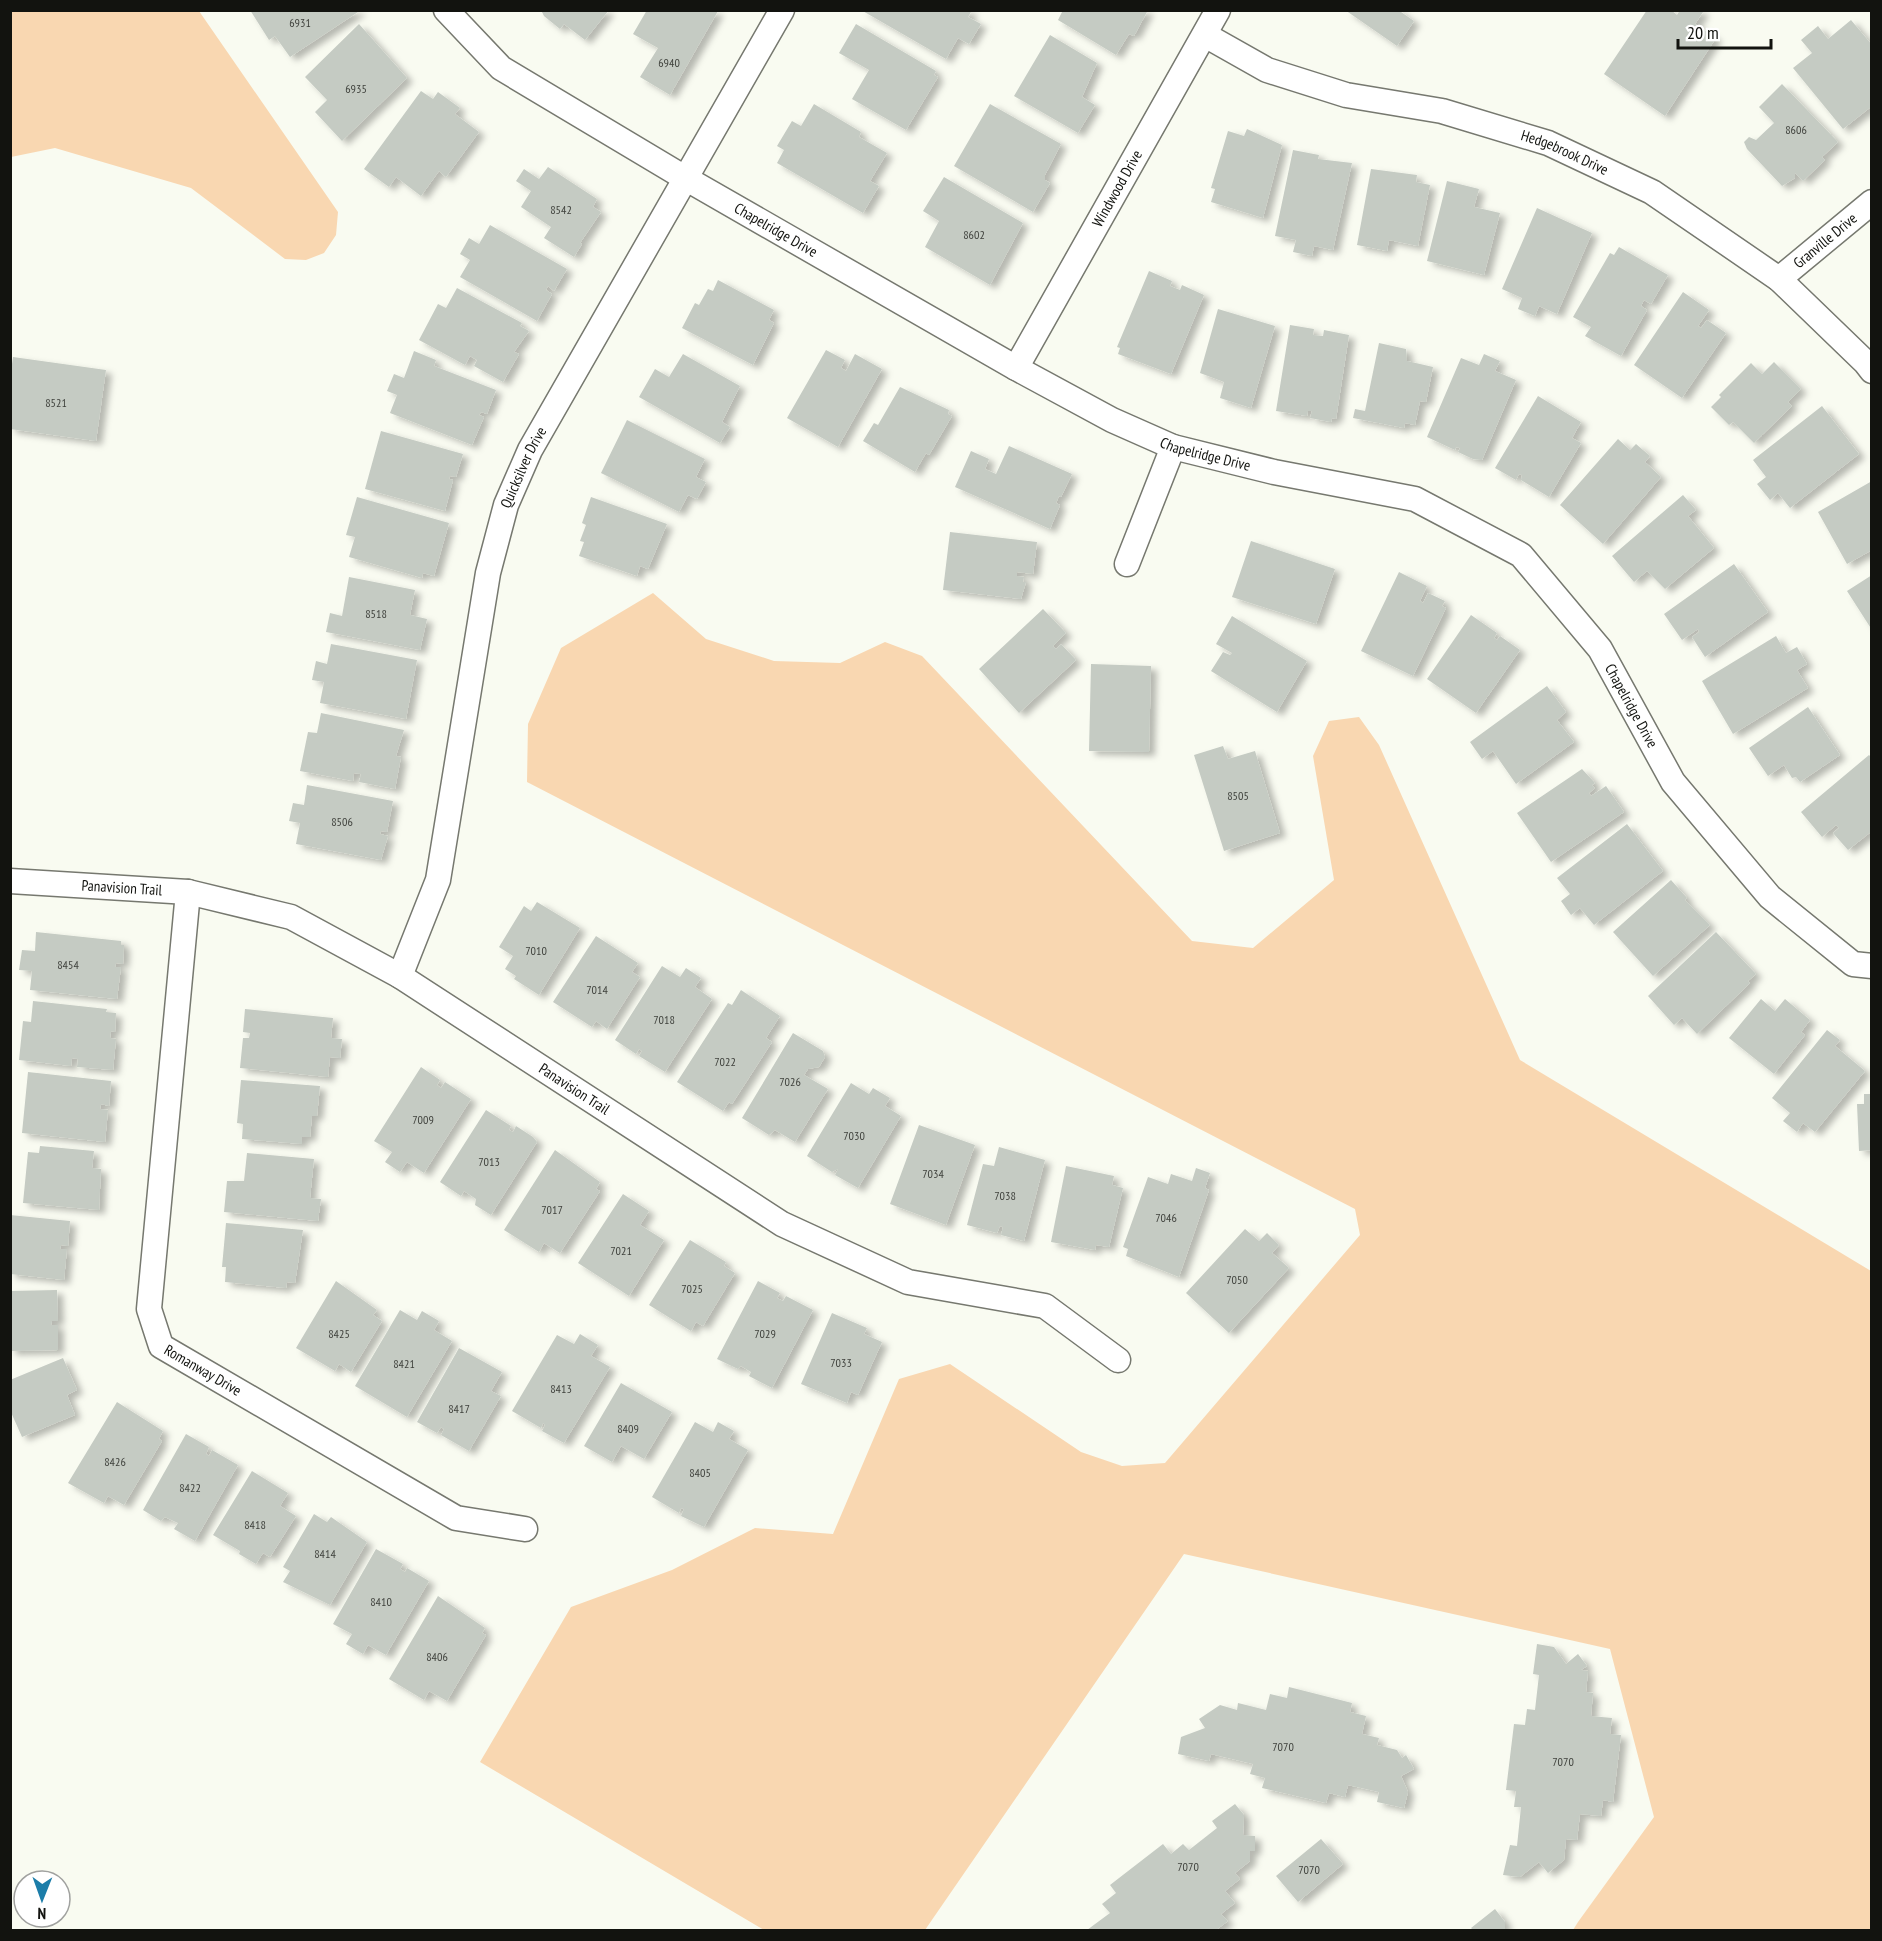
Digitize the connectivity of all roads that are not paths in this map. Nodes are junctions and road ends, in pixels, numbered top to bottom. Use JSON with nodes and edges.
{"nodes":[{"id":1,"x":446,"y":10,"type":"edge"},
{"id":2,"x":782,"y":10,"type":"edge"},
{"id":3,"x":1218,"y":10,"type":"edge"},
{"id":4,"x":1204,"y":35,"type":"junction"},
{"id":5,"x":686,"y":178,"type":"junction"},
{"id":6,"x":1872,"y":202,"type":"edge"},
{"id":7,"x":1779,"y":279,"type":"junction"},
{"id":8,"x":1016,"y":368,"type":"junction"},
{"id":9,"x":1872,"y":371,"type":"edge"},
{"id":10,"x":1173,"y":447,"type":"junction"},
{"id":11,"x":1127,"y":564,"type":"dead end"},
{"id":12,"x":10,"y":880,"type":"edge"},
{"id":13,"x":188,"y":892,"type":"junction"},
{"id":14,"x":1872,"y":966,"type":"edge"},
{"id":15,"x":400,"y":976,"type":"junction"},
{"id":16,"x":1118,"y":1360,"type":"dead end"},
{"id":17,"x":525,"y":1529,"type":"dead end"}],
"edges":[{"from":1,"to":5,"type":"street","name":"Chapelridge Drive"},
{"from":2,"to":5,"type":"street","name":"Quicksilver Drive"},
{"from":3,"to":4,"type":"street","name":"Windwood Drive"},
{"from":4,"to":7,"type":"street","name":"Hedgebrook Drive"},
{"from":4,"to":8,"type":"street","name":"Windwood Drive"},
{"from":5,"to":8,"type":"street","name":"Chapelridge Drive"},
{"from":5,"to":15,"type":"street","name":"Quicksilver Drive"},
{"from":6,"to":7,"type":"street","name":"Granville Drive"},
{"from":7,"to":9,"type":"street","name":"Hedgebrook Drive"},
{"from":8,"to":10,"type":"street","name":"Chapelridge Drive"},
{"from":10,"to":11,"type":"street"},
{"from":10,"to":14,"type":"street","name":"Chapelridge Drive"},
{"from":12,"to":13,"type":"street","name":"Panavision Trail"},
{"from":13,"to":15,"type":"street","name":"Panavision Trail"},
{"from":13,"to":17,"type":"street","name":"Romanway Drive"},
{"from":15,"to":16,"type":"street","name":"Panavision Trail"}]}
